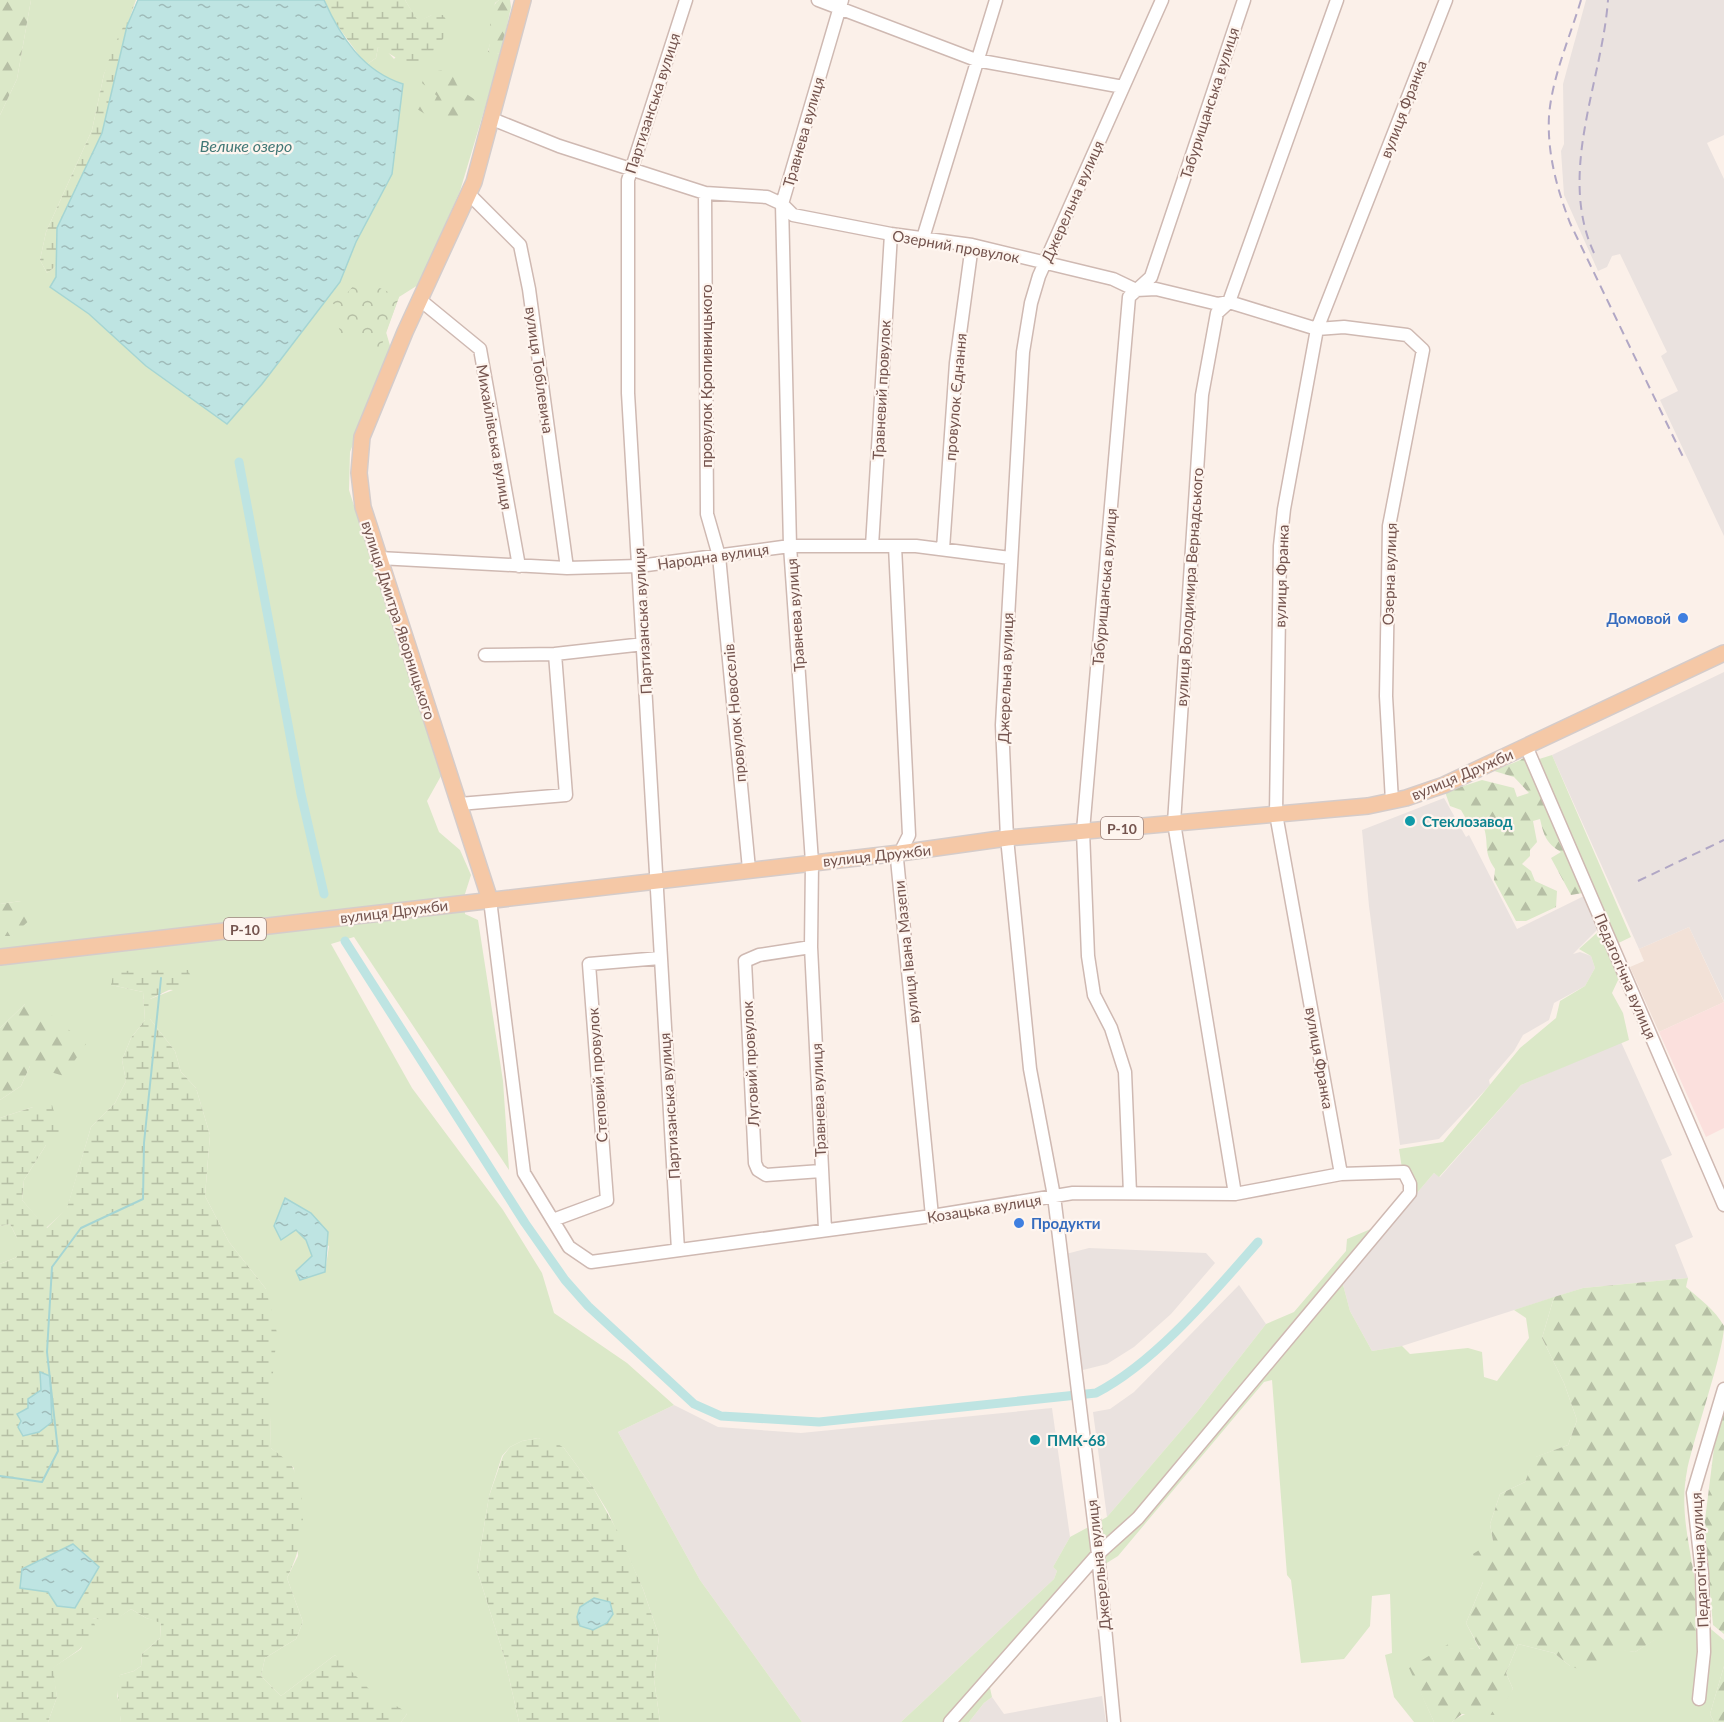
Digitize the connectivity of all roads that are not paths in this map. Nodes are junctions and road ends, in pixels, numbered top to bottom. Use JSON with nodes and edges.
{"nodes":[{"id":1,"x":523,"y":0,"type":"edge"},
{"id":2,"x":686,"y":0,"type":"edge"},
{"id":3,"x":818,"y":0,"type":"edge"},
{"id":4,"x":996,"y":0,"type":"edge"},
{"id":5,"x":1162,"y":0,"type":"edge"},
{"id":6,"x":1244,"y":0,"type":"edge"},
{"id":7,"x":1337,"y":0,"type":"edge"},
{"id":8,"x":1446,"y":0,"type":"edge"},
{"id":9,"x":840,"y":4,"type":"edge"},
{"id":10,"x":976,"y":60,"type":"junction"},
{"id":11,"x":1123,"y":87,"type":"junction"},
{"id":12,"x":492,"y":119,"type":"junction"},
{"id":13,"x":629,"y":170,"type":"junction"},
{"id":14,"x":705,"y":193,"type":"junction"},
{"id":15,"x":469,"y":194,"type":"junction"},
{"id":16,"x":782,"y":204,"type":"junction"},
{"id":17,"x":891,"y":234,"type":"junction"},
{"id":18,"x":923,"y":238,"type":"junction"},
{"id":19,"x":972,"y":245,"type":"junction"},
{"id":20,"x":1046,"y":263,"type":"junction"},
{"id":21,"x":1137,"y":290,"type":"junction"},
{"id":22,"x":419,"y":299,"type":"junction"},
{"id":23,"x":1229,"y":302,"type":"junction"},
{"id":24,"x":1317,"y":329,"type":"junction"},
{"id":25,"x":1423,"y":350,"type":"joint"},
{"id":26,"x":790,"y":546,"type":"junction"},
{"id":27,"x":872,"y":546,"type":"junction"},
{"id":28,"x":895,"y":546,"type":"junction"},
{"id":29,"x":943,"y":549,"type":"junction"},
{"id":30,"x":719,"y":556,"type":"junction"},
{"id":31,"x":379,"y":558,"type":"junction"},
{"id":32,"x":1010,"y":558,"type":"junction"},
{"id":33,"x":519,"y":566,"type":"junction"},
{"id":34,"x":639,"y":566,"type":"junction"},
{"id":35,"x":567,"y":568,"type":"junction"},
{"id":36,"x":644,"y":644,"type":"junction"},
{"id":37,"x":1724,"y":653,"type":"edge"},
{"id":38,"x":555,"y":654,"type":"junction"},
{"id":39,"x":485,"y":656,"type":"dead end"},
{"id":40,"x":1526,"y":746,"type":"junction"},
{"id":41,"x":1392,"y":801,"type":"junction"},
{"id":42,"x":459,"y":804,"type":"junction"},
{"id":43,"x":1276,"y":814,"type":"junction"},
{"id":44,"x":1174,"y":823,"type":"junction"},
{"id":45,"x":1083,"y":831,"type":"junction"},
{"id":46,"x":1006,"y":838,"type":"junction"},
{"id":47,"x":900,"y":853,"type":"junction"},
{"id":48,"x":812,"y":862,"type":"junction"},
{"id":49,"x":749,"y":869,"type":"junction"},
{"id":50,"x":658,"y":880,"type":"junction"},
{"id":51,"x":490,"y":900,"type":"junction"},
{"id":52,"x":811,"y":947,"type":"junction"},
{"id":53,"x":0,"y":957,"type":"edge"},
{"id":54,"x":660,"y":958,"type":"junction"},
{"id":55,"x":821,"y":1171,"type":"junction"},
{"id":56,"x":1341,"y":1174,"type":"junction"},
{"id":57,"x":1130,"y":1193,"type":"junction"},
{"id":58,"x":1235,"y":1194,"type":"junction"},
{"id":59,"x":1054,"y":1197,"type":"junction"},
{"id":60,"x":1724,"y":1205,"type":"edge"},
{"id":61,"x":932,"y":1216,"type":"junction"},
{"id":62,"x":553,"y":1220,"type":"junction"},
{"id":63,"x":825,"y":1229,"type":"junction"},
{"id":64,"x":569,"y":1247,"type":"joint"},
{"id":65,"x":678,"y":1250,"type":"junction"},
{"id":66,"x":1724,"y":1389,"type":"edge"},
{"id":67,"x":1098,"y":1554,"type":"junction"},
{"id":68,"x":1699,"y":1699,"type":"dead end"},
{"id":69,"x":950,"y":1722,"type":"edge"},
{"id":70,"x":1114,"y":1722,"type":"edge"}],
"edges":[{"from":1,"to":12,"type":"main road","name":"вулиця Дмитра Яворницького"},
{"from":2,"to":13,"type":"street","name":"Партизанська вулиця"},
{"from":3,"to":9,"type":"street"},
{"from":4,"to":10,"type":"street"},
{"from":5,"to":11,"type":"street","name":"Джерельна вулиця"},
{"from":6,"to":21,"type":"street","name":"Табурищанська вулиця"},
{"from":7,"to":23,"type":"street","name":"вулиця Володимира Вернадського"},
{"from":8,"to":24,"type":"street","name":"вулиця Франка"},
{"from":9,"to":10,"type":"street"},
{"from":9,"to":16,"type":"street","name":"Травнева вулиця"},
{"from":10,"to":11,"type":"street"},
{"from":10,"to":18,"type":"street"},
{"from":11,"to":20,"type":"street","name":"Джерельна вулиця"},
{"from":12,"to":13,"type":"street","name":"Озерний провулок"},
{"from":12,"to":15,"type":"main road","name":"вулиця Дмитра Яворницького"},
{"from":13,"to":14,"type":"street","name":"Озерний провулок"},
{"from":13,"to":34,"type":"street","name":"Партизанська вулиця"},
{"from":14,"to":16,"type":"street","name":"Озерний провулок"},
{"from":14,"to":30,"type":"street","name":"провулок Кропивницького"},
{"from":15,"to":22,"type":"main road","name":"вулиця Дмитра Яворницького"},
{"from":15,"to":35,"type":"street","name":"вулиця Тобілевича"},
{"from":16,"to":17,"type":"street","name":"Озерний провулок"},
{"from":16,"to":26,"type":"street","name":"Травнева вулиця"},
{"from":17,"to":18,"type":"street","name":"Озерний провулок"},
{"from":17,"to":27,"type":"street","name":"Травневий провулок"},
{"from":18,"to":19,"type":"street","name":"Озерний провулок"},
{"from":19,"to":20,"type":"street","name":"Озерний провулок"},
{"from":19,"to":29,"type":"street","name":"провулок Єднання"},
{"from":20,"to":21,"type":"street","name":"Озерний провулок"},
{"from":20,"to":32,"type":"street","name":"Джерельна вулиця"},
{"from":21,"to":23,"type":"street","name":"Озерний провулок"},
{"from":21,"to":45,"type":"street","name":"Табурищанська вулиця"},
{"from":22,"to":31,"type":"main road","name":"вулиця Дмитра Яворницького"},
{"from":22,"to":33,"type":"street","name":"Михайлівська вулиця"},
{"from":23,"to":24,"type":"street","name":"Озерний провулок"},
{"from":23,"to":44,"type":"street","name":"вулиця Володимира Вернадського"},
{"from":24,"to":25,"type":"street","name":"Озерний провулок"},
{"from":24,"to":43,"type":"street","name":"вулиця Франка"},
{"from":25,"to":41,"type":"street","name":"Озерна вулиця"},
{"from":26,"to":27,"type":"street","name":"Народна вулиця"},
{"from":26,"to":30,"type":"street","name":"Народна вулиця"},
{"from":26,"to":48,"type":"street","name":"Травнева вулиця"},
{"from":27,"to":28,"type":"street","name":"Народна вулиця"},
{"from":28,"to":29,"type":"street","name":"Народна вулиця"},
{"from":28,"to":47,"type":"street","name":"вулиця Івана Мазепи"},
{"from":29,"to":32,"type":"street","name":"Народна вулиця"},
{"from":30,"to":34,"type":"street","name":"Народна вулиця"},
{"from":30,"to":49,"type":"street","name":"провулок Новоселів"},
{"from":31,"to":33,"type":"street","name":"Народна вулиця"},
{"from":31,"to":42,"type":"main road","name":"вулиця Дмитра Яворницького"},
{"from":32,"to":46,"type":"street","name":"Джерельна вулиця"},
{"from":33,"to":35,"type":"street","name":"Народна вулиця"},
{"from":34,"to":35,"type":"street","name":"Народна вулиця"},
{"from":34,"to":36,"type":"street","name":"Партизанська вулиця"},
{"from":36,"to":38,"type":"street"},
{"from":36,"to":50,"type":"street","name":"Партизанська вулиця"},
{"from":37,"to":40,"type":"main road","name":"вулиця Дружби","number":"Р-10"},
{"from":38,"to":39,"type":"street"},
{"from":38,"to":42,"type":"street"},
{"from":40,"to":41,"type":"main road","name":"вулиця Дружби","number":"Р-10"},
{"from":40,"to":60,"type":"street","name":"Педагогічна вулиця"},
{"from":41,"to":43,"type":"main road","name":"вулиця Дружби","number":"Р-10"},
{"from":42,"to":51,"type":"main road","name":"вулиця Дмитра Яворницького"},
{"from":43,"to":44,"type":"main road","name":"вулиця Дружби","number":"Р-10"},
{"from":43,"to":56,"type":"street","name":"вулиця Франка"},
{"from":44,"to":45,"type":"main road","name":"вулиця Дружби","number":"Р-10"},
{"from":44,"to":58,"type":"street","name":"вулиця Володимира Вернадського"},
{"from":45,"to":46,"type":"main road","name":"вулиця Дружби","number":"Р-10"},
{"from":45,"to":57,"type":"street","name":"Табурищанська вулиця"},
{"from":46,"to":47,"type":"main road","name":"вулиця Дружби","number":"Р-10"},
{"from":46,"to":59,"type":"street","name":"Джерельна вулиця"},
{"from":47,"to":48,"type":"main road","name":"вулиця Дружби","number":"Р-10"},
{"from":47,"to":61,"type":"street","name":"вулиця Івана Мазепи"},
{"from":48,"to":49,"type":"main road","name":"вулиця Дружби","number":"Р-10"},
{"from":48,"to":52,"type":"street","name":"Травнева вулиця"},
{"from":49,"to":50,"type":"main road","name":"вулиця Дружби","number":"Р-10"},
{"from":50,"to":51,"type":"main road","name":"вулиця Дружби","number":"Р-10"},
{"from":50,"to":54,"type":"street","name":"Партизанська вулиця"},
{"from":51,"to":53,"type":"main road","name":"вулиця Дружби","number":"Р-10"},
{"from":51,"to":62,"type":"street","name":"вулиця Дмитра Яворницького"},
{"from":52,"to":55,"type":"street","name":"Травнева вулиця"},
{"from":52,"to":55,"type":"street","name":"Луговий провулок"},
{"from":54,"to":62,"type":"street","name":"Степовий провулок"},
{"from":54,"to":65,"type":"street","name":"Партизанська вулиця"},
{"from":55,"to":63,"type":"street","name":"Травнева вулиця"},
{"from":56,"to":58,"type":"street","name":"Козацька вулиця"},
{"from":56,"to":67,"type":"street","name":"Козацька вулиця"},
{"from":57,"to":58,"type":"street","name":"Козацька вулиця"},
{"from":57,"to":59,"type":"street","name":"Козацька вулиця"},
{"from":59,"to":61,"type":"street","name":"Козацька вулиця"},
{"from":59,"to":67,"type":"street","name":"Джерельна вулиця"},
{"from":61,"to":63,"type":"street","name":"Козацька вулиця"},
{"from":62,"to":64,"type":"street","name":"вулиця Дмитра Яворницького"},
{"from":63,"to":65,"type":"street","name":"Козацька вулиця"},
{"from":64,"to":65,"type":"street","name":"Козацька вулиця"},
{"from":66,"to":68,"type":"street","name":"Педагогічна вулиця"},
{"from":67,"to":69,"type":"street"},
{"from":67,"to":70,"type":"street","name":"Джерельна вулиця"}]}
